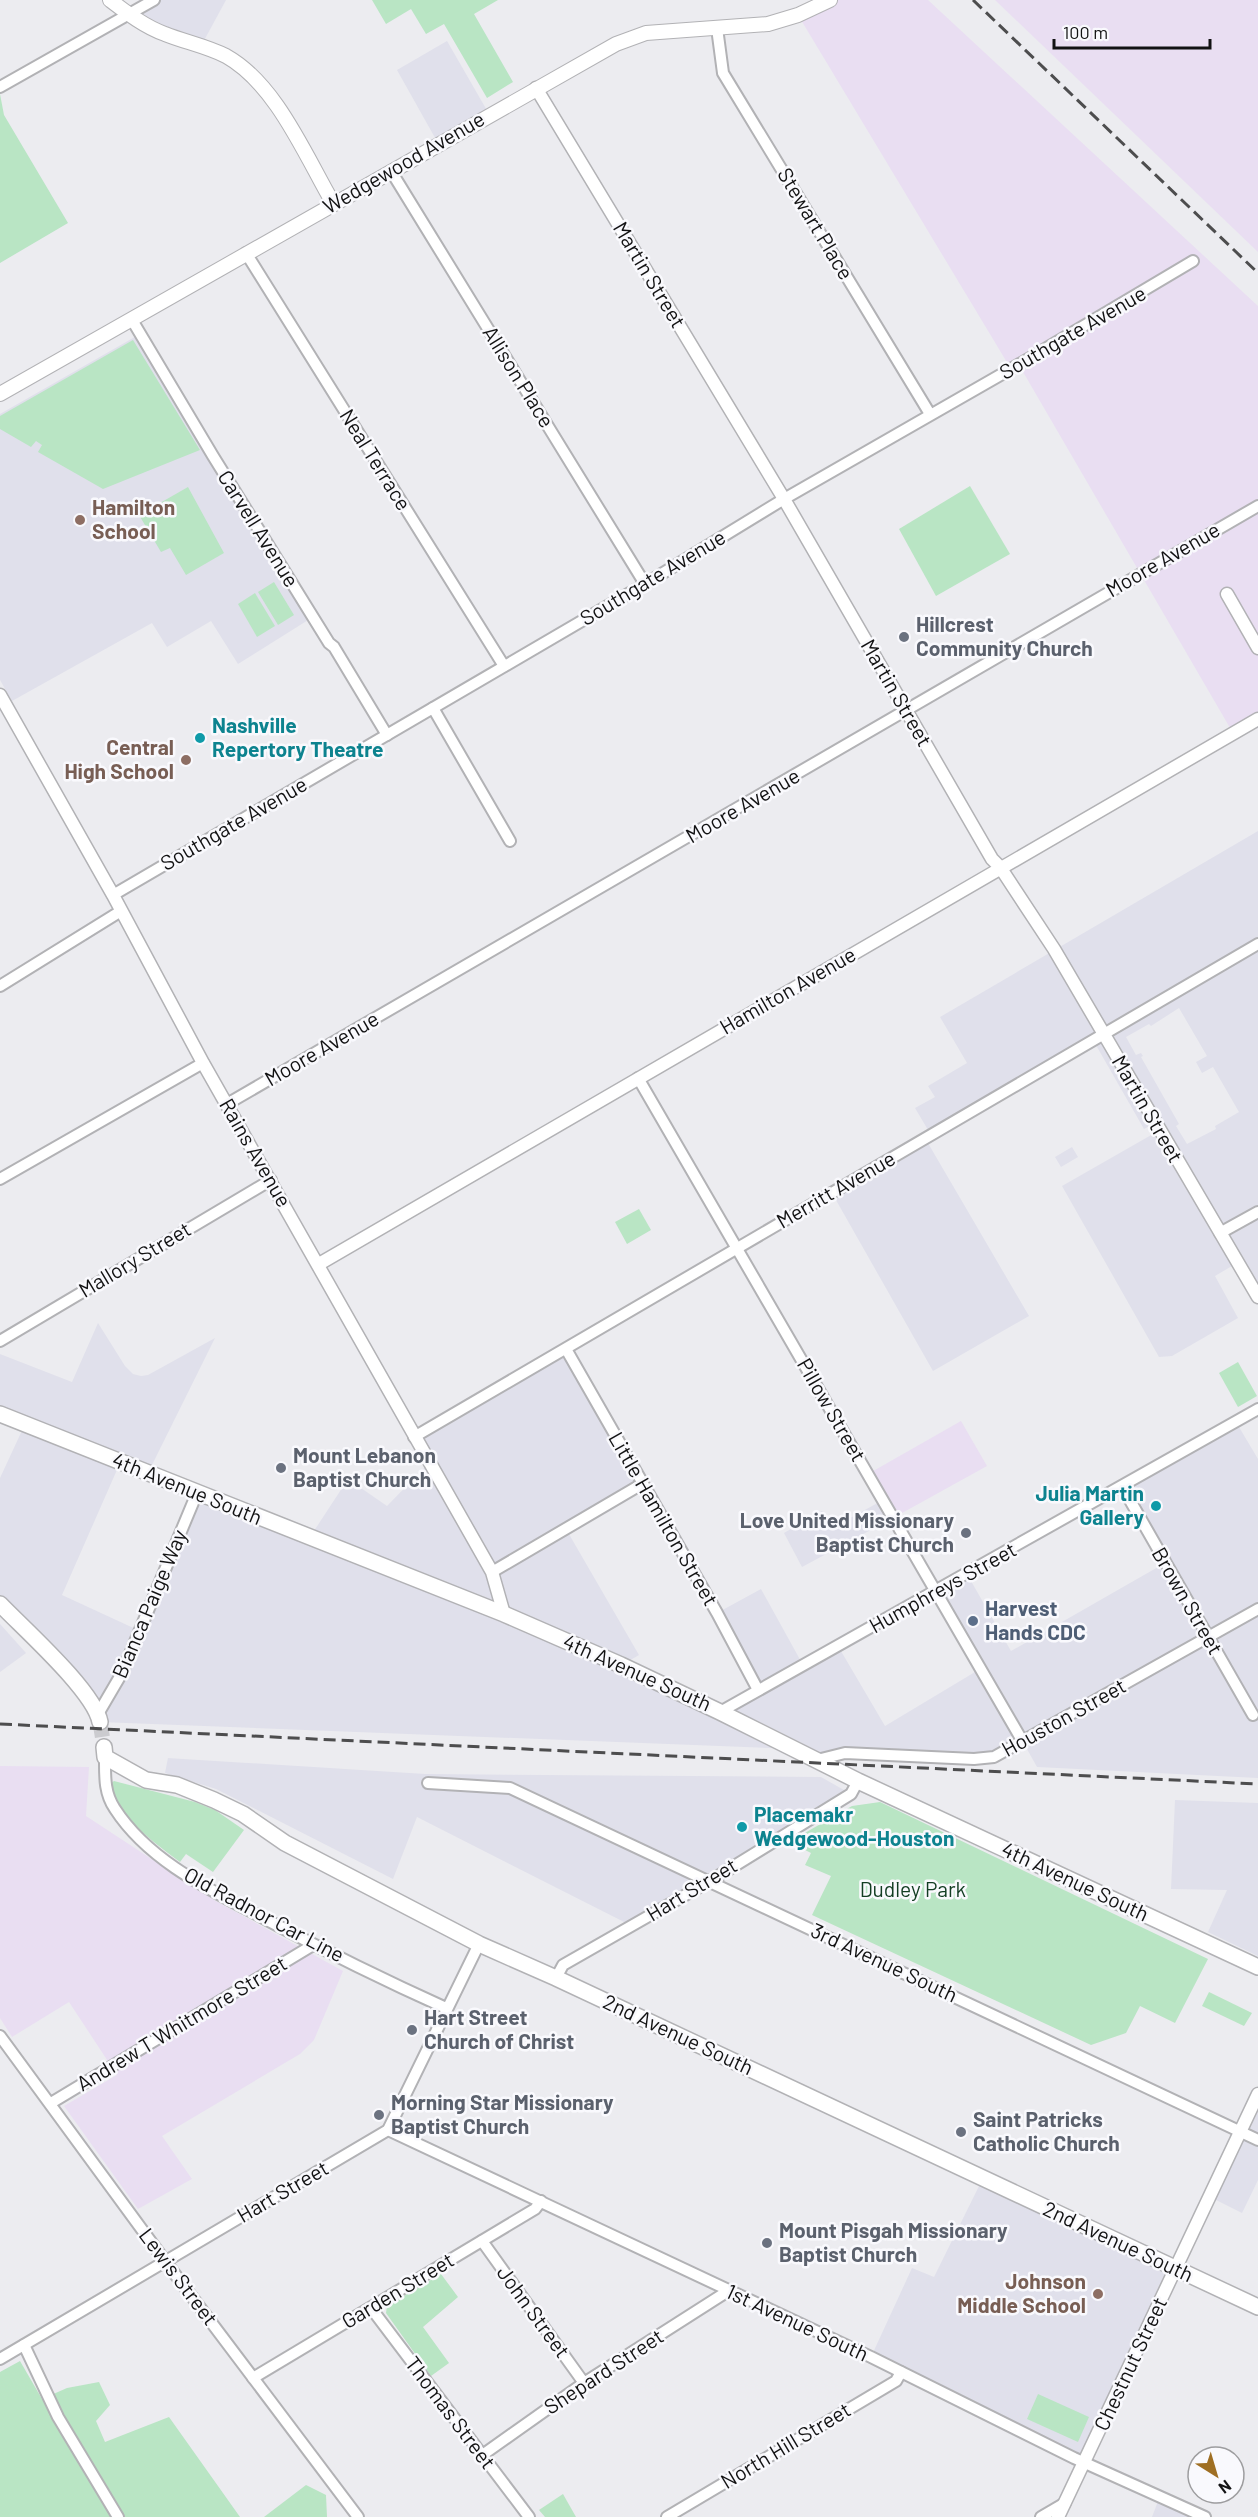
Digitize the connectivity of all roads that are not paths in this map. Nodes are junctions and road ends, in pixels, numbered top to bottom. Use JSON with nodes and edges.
{"nodes":[{"id":1,"x":110,"y":0,"type":"edge"},
{"id":2,"x":154,"y":0,"type":"edge"},
{"id":3,"x":830,"y":0,"type":"edge"},
{"id":4,"x":130,"y":14,"type":"junction"},
{"id":5,"x":717,"y":28,"type":"junction"},
{"id":6,"x":0,"y":87,"type":"edge"},
{"id":7,"x":536,"y":88,"type":"junction"},
{"id":8,"x":391,"y":171,"type":"junction"},
{"id":9,"x":333,"y":203,"type":"junction"},
{"id":10,"x":246,"y":253,"type":"junction"},
{"id":11,"x":1193,"y":261,"type":"dead end"},
{"id":12,"x":132,"y":320,"type":"junction"},
{"id":13,"x":0,"y":394,"type":"edge"},
{"id":14,"x":930,"y":414,"type":"junction"},
{"id":15,"x":784,"y":499,"type":"junction"},
{"id":16,"x":1258,"y":506,"type":"edge"},
{"id":17,"x":645,"y":584,"type":"junction"},
{"id":18,"x":1227,"y":594,"type":"dead end"},
{"id":19,"x":1258,"y":648,"type":"edge"},
{"id":20,"x":504,"y":666,"type":"junction"},
{"id":21,"x":0,"y":695,"type":"edge"},
{"id":22,"x":433,"y":708,"type":"junction"},
{"id":23,"x":906,"y":712,"type":"junction"},
{"id":24,"x":1258,"y":719,"type":"edge"},
{"id":25,"x":387,"y":735,"type":"junction"},
{"id":26,"x":510,"y":841,"type":"dead end"},
{"id":27,"x":1000,"y":867,"type":"junction"},
{"id":28,"x":113,"y":895,"type":"junction"},
{"id":29,"x":121,"y":912,"type":"junction"},
{"id":30,"x":1258,"y":944,"type":"edge"},
{"id":31,"x":0,"y":986,"type":"edge"},
{"id":32,"x":1103,"y":1034,"type":"junction"},
{"id":33,"x":203,"y":1063,"type":"junction"},
{"id":34,"x":638,"y":1078,"type":"junction"},
{"id":35,"x":227,"y":1104,"type":"junction"},
{"id":36,"x":0,"y":1179,"type":"edge"},
{"id":37,"x":271,"y":1180,"type":"junction"},
{"id":38,"x":1258,"y":1212,"type":"edge"},
{"id":39,"x":1220,"y":1233,"type":"junction"},
{"id":40,"x":737,"y":1248,"type":"junction"},
{"id":41,"x":319,"y":1264,"type":"junction"},
{"id":42,"x":1258,"y":1297,"type":"edge"},
{"id":43,"x":0,"y":1341,"type":"edge"},
{"id":44,"x":566,"y":1349,"type":"junction"},
{"id":45,"x":1258,"y":1409,"type":"edge"},
{"id":46,"x":0,"y":1414,"type":"edge"},
{"id":47,"x":414,"y":1437,"type":"junction"},
{"id":48,"x":642,"y":1484,"type":"junction"},
{"id":49,"x":1125,"y":1485,"type":"junction"},
{"id":50,"x":197,"y":1493,"type":"junction"},
{"id":51,"x":492,"y":1572,"type":"junction"},
{"id":52,"x":936,"y":1592,"type":"junction"},
{"id":53,"x":0,"y":1604,"type":"edge"},
{"id":54,"x":1258,"y":1609,"type":"edge"},
{"id":55,"x":504,"y":1614,"type":"junction"},
{"id":56,"x":1208,"y":1638,"type":"junction"},
{"id":57,"x":758,"y":1690,"type":"junction"},
{"id":58,"x":720,"y":1712,"type":"junction"},
{"id":59,"x":1253,"y":1715,"type":"dead end"},
{"id":60,"x":99,"y":1718,"type":"joint"},
{"id":61,"x":1023,"y":1742,"type":"junction"},
{"id":62,"x":104,"y":1752,"type":"joint"},
{"id":63,"x":817,"y":1760,"type":"junction"},
{"id":64,"x":858,"y":1781,"type":"junction"},
{"id":65,"x":428,"y":1783,"type":"dead end"},
{"id":66,"x":710,"y":1881,"type":"junction"},
{"id":67,"x":479,"y":1944,"type":"junction"},
{"id":68,"x":314,"y":1945,"type":"junction"},
{"id":69,"x":1258,"y":1967,"type":"edge"},
{"id":70,"x":555,"y":1978,"type":"junction"},
{"id":71,"x":446,"y":2008,"type":"junction"},
{"id":72,"x":0,"y":2036,"type":"edge"},
{"id":73,"x":1258,"y":2094,"type":"edge"},
{"id":74,"x":51,"y":2103,"type":"junction"},
{"id":75,"x":388,"y":2130,"type":"junction"},
{"id":76,"x":1241,"y":2132,"type":"junction"},
{"id":77,"x":1258,"y":2140,"type":"edge"},
{"id":78,"x":541,"y":2201,"type":"junction"},
{"id":79,"x":482,"y":2241,"type":"junction"},
{"id":80,"x":165,"y":2261,"type":"junction"},
{"id":81,"x":1176,"y":2269,"type":"junction"},
{"id":82,"x":728,"y":2291,"type":"junction"},
{"id":83,"x":1258,"y":2307,"type":"edge"},
{"id":84,"x":372,"y":2308,"type":"junction"},
{"id":85,"x":24,"y":2345,"type":"junction"},
{"id":86,"x":2,"y":2358,"type":"edge"},
{"id":87,"x":901,"y":2372,"type":"junction"},
{"id":88,"x":253,"y":2378,"type":"junction"},
{"id":89,"x":584,"y":2383,"type":"junction"},
{"id":90,"x":481,"y":2456,"type":"junction"},
{"id":91,"x":1085,"y":2462,"type":"junction"},
{"id":92,"x":1065,"y":2503,"type":"junction"},
{"id":93,"x":118,"y":2517,"type":"edge"},
{"id":94,"x":358,"y":2517,"type":"edge"},
{"id":95,"x":529,"y":2517,"type":"edge"},
{"id":96,"x":667,"y":2517,"type":"edge"},
{"id":97,"x":1041,"y":2517,"type":"edge"},
{"id":98,"x":1058,"y":2517,"type":"edge"},
{"id":99,"x":1205,"y":2517,"type":"edge"}],
"edges":[{"from":1,"to":4,"type":"main road"},
{"from":2,"to":4,"type":"street"},
{"from":3,"to":5,"type":"main road","name":"Wedgewood Avenue"},
{"from":4,"to":6,"type":"street"},
{"from":4,"to":9,"type":"main road"},
{"from":5,"to":7,"type":"main road","name":"Wedgewood Avenue"},
{"from":5,"to":14,"type":"street","name":"Stewart Place"},
{"from":7,"to":8,"type":"main road","name":"Wedgewood Avenue"},
{"from":7,"to":15,"type":"street","name":"Martin Street"},
{"from":8,"to":9,"type":"main road","name":"Wedgewood Avenue"},
{"from":8,"to":17,"type":"street","name":"Allison Place"},
{"from":9,"to":10,"type":"main road","name":"Wedgewood Avenue"},
{"from":10,"to":12,"type":"main road","name":"Wedgewood Avenue"},
{"from":10,"to":20,"type":"street","name":"Neal Terrace"},
{"from":11,"to":14,"type":"street","name":"Southgate Avenue"},
{"from":12,"to":13,"type":"main road","name":"Wedgewood Avenue"},
{"from":12,"to":25,"type":"street","name":"Carvell Avenue"},
{"from":14,"to":15,"type":"street","name":"Southgate Avenue"},
{"from":15,"to":17,"type":"street","name":"Southgate Avenue"},
{"from":15,"to":23,"type":"street","name":"Martin Street"},
{"from":16,"to":23,"type":"street","name":"Moore Avenue"},
{"from":17,"to":20,"type":"street","name":"Southgate Avenue"},
{"from":18,"to":19,"type":"street"},
{"from":20,"to":22,"type":"street","name":"Southgate Avenue"},
{"from":21,"to":28,"type":"street","name":"Rains Avenue"},
{"from":22,"to":25,"type":"street","name":"Southgate Avenue"},
{"from":22,"to":26,"type":"street"},
{"from":23,"to":27,"type":"street","name":"Martin Street"},
{"from":23,"to":35,"type":"street","name":"Moore Avenue"},
{"from":24,"to":27,"type":"street","name":"Hamilton Avenue"},
{"from":25,"to":28,"type":"street","name":"Southgate Avenue"},
{"from":27,"to":32,"type":"street","name":"Martin Street"},
{"from":27,"to":34,"type":"street","name":"Hamilton Avenue"},
{"from":28,"to":29,"type":"street","name":"Rains Avenue"},
{"from":29,"to":31,"type":"street"},
{"from":29,"to":33,"type":"street","name":"Rains Avenue"},
{"from":30,"to":32,"type":"street","name":"Merritt Avenue"},
{"from":32,"to":39,"type":"street","name":"Martin Street"},
{"from":32,"to":40,"type":"street","name":"Merritt Avenue"},
{"from":33,"to":35,"type":"street","name":"Rains Avenue"},
{"from":33,"to":36,"type":"street"},
{"from":34,"to":40,"type":"street","name":"Pillow Street"},
{"from":34,"to":41,"type":"street","name":"Hamilton Avenue"},
{"from":35,"to":37,"type":"street","name":"Rains Avenue"},
{"from":37,"to":41,"type":"street","name":"Rains Avenue"},
{"from":37,"to":43,"type":"street","name":"Mallory Street"},
{"from":38,"to":39,"type":"street"},
{"from":39,"to":42,"type":"street","name":"Martin Street"},
{"from":40,"to":44,"type":"street","name":"Merritt Avenue"},
{"from":40,"to":52,"type":"street","name":"Pillow Street"},
{"from":41,"to":47,"type":"street","name":"Rains Avenue"},
{"from":44,"to":47,"type":"street","name":"Merritt Avenue"},
{"from":44,"to":48,"type":"street","name":"Little Hamilton Street"},
{"from":45,"to":49,"type":"street","name":"Humphreys Street"},
{"from":46,"to":50,"type":"main road","name":"4th Avenue South"},
{"from":47,"to":51,"type":"street","name":"Rains Avenue"},
{"from":48,"to":51,"type":"street"},
{"from":48,"to":57,"type":"street","name":"Little Hamilton Street"},
{"from":49,"to":52,"type":"street","name":"Humphreys Street"},
{"from":49,"to":56,"type":"street","name":"Brown Street"},
{"from":50,"to":55,"type":"main road","name":"4th Avenue South"},
{"from":50,"to":60,"type":"street","name":"Bianca Paige Way"},
{"from":51,"to":55,"type":"street","name":"Rains Avenue"},
{"from":52,"to":57,"type":"street","name":"Humphreys Street"},
{"from":52,"to":61,"type":"street","name":"Pillow Street"},
{"from":53,"to":60,"type":"main road"},
{"from":54,"to":56,"type":"street","name":"Houston Street"},
{"from":55,"to":58,"type":"main road","name":"4th Avenue South"},
{"from":56,"to":59,"type":"street","name":"Brown Street"},
{"from":56,"to":61,"type":"street","name":"Houston Street"},
{"from":57,"to":58,"type":"street","name":"Humphreys Street"},
{"from":58,"to":63,"type":"main road","name":"4th Avenue South"},
{"from":61,"to":63,"type":"street","name":"Houston Street"},
{"from":62,"to":67,"type":"main road","name":"2nd Avenue South"},
{"from":62,"to":68,"type":"street","name":"Old Radnor Car Line"},
{"from":63,"to":64,"type":"main road","name":"4th Avenue South"},
{"from":64,"to":66,"type":"street","name":"Hart Street"},
{"from":64,"to":69,"type":"main road","name":"4th Avenue South"},
{"from":65,"to":66,"type":"street","name":"3rd Avenue South"},
{"from":66,"to":70,"type":"street","name":"Hart Street"},
{"from":66,"to":76,"type":"street","name":"3rd Avenue South"},
{"from":67,"to":70,"type":"main road","name":"2nd Avenue South"},
{"from":67,"to":71,"type":"street"},
{"from":68,"to":71,"type":"street","name":"Old Radnor Car Line"},
{"from":68,"to":74,"type":"street","name":"Andrew T Whitmore Street"},
{"from":70,"to":81,"type":"main road","name":"2nd Avenue South"},
{"from":71,"to":75,"type":"street"},
{"from":72,"to":74,"type":"street","name":"Lewis Street"},
{"from":73,"to":76,"type":"street","name":"Chestnut Street"},
{"from":74,"to":80,"type":"street","name":"Lewis Street"},
{"from":75,"to":78,"type":"street","name":"1st Avenue South"},
{"from":75,"to":80,"type":"street","name":"Hart Street"},
{"from":76,"to":77,"type":"street","name":"3rd Avenue South"},
{"from":76,"to":81,"type":"street","name":"Chestnut Street"},
{"from":78,"to":79,"type":"street","name":"Garden Street"},
{"from":78,"to":82,"type":"street","name":"1st Avenue South"},
{"from":79,"to":84,"type":"street","name":"Garden Street"},
{"from":79,"to":89,"type":"street","name":"John Street"},
{"from":80,"to":85,"type":"street","name":"Hart Street"},
{"from":80,"to":88,"type":"street","name":"Lewis Street"},
{"from":81,"to":83,"type":"main road","name":"2nd Avenue South"},
{"from":81,"to":91,"type":"street","name":"Chestnut Street"},
{"from":82,"to":87,"type":"street","name":"1st Avenue South"},
{"from":82,"to":89,"type":"street","name":"Shepard Street"},
{"from":84,"to":88,"type":"street","name":"Garden Street"},
{"from":84,"to":90,"type":"street","name":"Thomas Street"},
{"from":85,"to":86,"type":"street","name":"Hart Street"},
{"from":85,"to":93,"type":"street"},
{"from":87,"to":91,"type":"street","name":"1st Avenue South"},
{"from":87,"to":96,"type":"street","name":"North Hill Street"},
{"from":88,"to":94,"type":"street","name":"Lewis Street"},
{"from":89,"to":90,"type":"street","name":"Shepard Street"},
{"from":90,"to":95,"type":"street","name":"Thomas Street"},
{"from":91,"to":92,"type":"street","name":"Chestnut Street"},
{"from":91,"to":99,"type":"street","name":"1st Avenue South"},
{"from":92,"to":97,"type":"street"},
{"from":92,"to":98,"type":"street","name":"Chestnut Street"}]}
